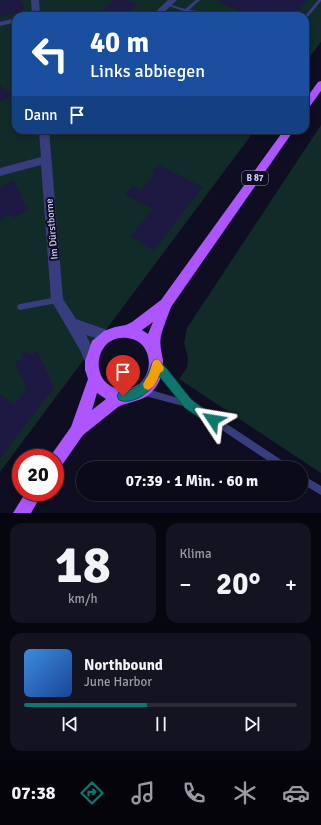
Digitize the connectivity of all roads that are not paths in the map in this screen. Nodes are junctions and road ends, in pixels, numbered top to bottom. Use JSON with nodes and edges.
{"nodes":[{"id":1,"x":35,"y":0,"type":"edge"},
{"id":2,"x":198,"y":0,"type":"edge"},
{"id":3,"x":320,"y":0,"type":"edge"},
{"id":4,"x":171,"y":2,"type":"edge"},
{"id":5,"x":186,"y":11,"type":"junction"},
{"id":6,"x":36,"y":12,"type":"edge"},
{"id":7,"x":160,"y":12,"type":"edge"},
{"id":8,"x":198,"y":12,"type":"edge"},
{"id":9,"x":309,"y":13,"type":"edge"},
{"id":10,"x":12,"y":21,"type":"edge"},
{"id":11,"x":0,"y":24,"type":"edge"},
{"id":12,"x":321,"y":84,"type":"edge"},
{"id":13,"x":309,"y":101,"type":"edge"},
{"id":14,"x":44,"y":134,"type":"edge"},
{"id":15,"x":286,"y":134,"type":"edge"},
{"id":16,"x":46,"y":160,"type":"junction"},
{"id":17,"x":0,"y":172,"type":"edge"},
{"id":18,"x":57,"y":300,"type":"junction"},
{"id":19,"x":166,"y":304,"type":"junction"},
{"id":20,"x":20,"y":307,"type":"dead end"},
{"id":21,"x":71,"y":324,"type":"junction"},
{"id":22,"x":126,"y":332,"type":"junction"},
{"id":23,"x":108,"y":336,"type":"junction"},
{"id":24,"x":154,"y":348,"type":"junction"},
{"id":25,"x":92,"y":361,"type":"junction"},
{"id":26,"x":157,"y":364,"type":"junction"},
{"id":27,"x":95,"y":379,"type":"junction"},
{"id":28,"x":140,"y":391,"type":"junction"},
{"id":29,"x":123,"y":396,"type":"junction"},
{"id":30,"x":189,"y":404,"type":"junction"},
{"id":31,"x":78,"y":430,"type":"junction"},
{"id":32,"x":64,"y":450,"type":"edge"},
{"id":33,"x":275,"y":461,"type":"edge"},
{"id":34,"x":308,"y":483,"type":"edge"},
{"id":35,"x":321,"y":491,"type":"edge"},
{"id":36,"x":29,"y":501,"type":"edge"},
{"id":37,"x":21,"y":513,"type":"edge"}],
"edges":[{"from":1,"to":6,"type":"street"},
{"from":2,"to":5,"type":"lane"},
{"from":3,"to":9,"type":"lane"},
{"from":4,"to":5,"type":"lane"},
{"from":4,"to":7,"type":"street"},
{"from":5,"to":8,"type":"lane"},
{"from":10,"to":11,"type":"street"},
{"from":12,"to":13,"type":"main road"},
{"from":14,"to":16,"type":"street","name":"Im Dürstborne"},
{"from":15,"to":19,"type":"main road","number":"B 87"},
{"from":16,"to":17,"type":"street"},
{"from":16,"to":18,"type":"street","name":"Im Dürstborne"},
{"from":18,"to":20,"type":"lane"},
{"from":18,"to":21,"type":"street","name":"Im Dürstborne"},
{"from":19,"to":22,"type":"main road","number":"B 87"},
{"from":19,"to":24,"type":"main road","number":"B 87"},
{"from":21,"to":23,"type":"street"},
{"from":21,"to":25,"type":"street","name":"Im Dürstborne"},
{"from":22,"to":23,"type":"main road","number":"B 87"},
{"from":22,"to":24,"type":"main road"},
{"from":23,"to":25,"type":"main road"},
{"from":24,"to":26,"type":"main road","number":"B 87"},
{"from":25,"to":27,"type":"main road"},
{"from":26,"to":28,"type":"main road"},
{"from":26,"to":30,"type":"lane"},
{"from":27,"to":29,"type":"main road"},
{"from":27,"to":31,"type":"main road"},
{"from":28,"to":29,"type":"main road"},
{"from":28,"to":30,"type":"lane"},
{"from":29,"to":31,"type":"main road"},
{"from":30,"to":33,"type":"lane"},
{"from":31,"to":32,"type":"main road"},
{"from":34,"to":35,"type":"lane"},
{"from":36,"to":37,"type":"main road"}]}
